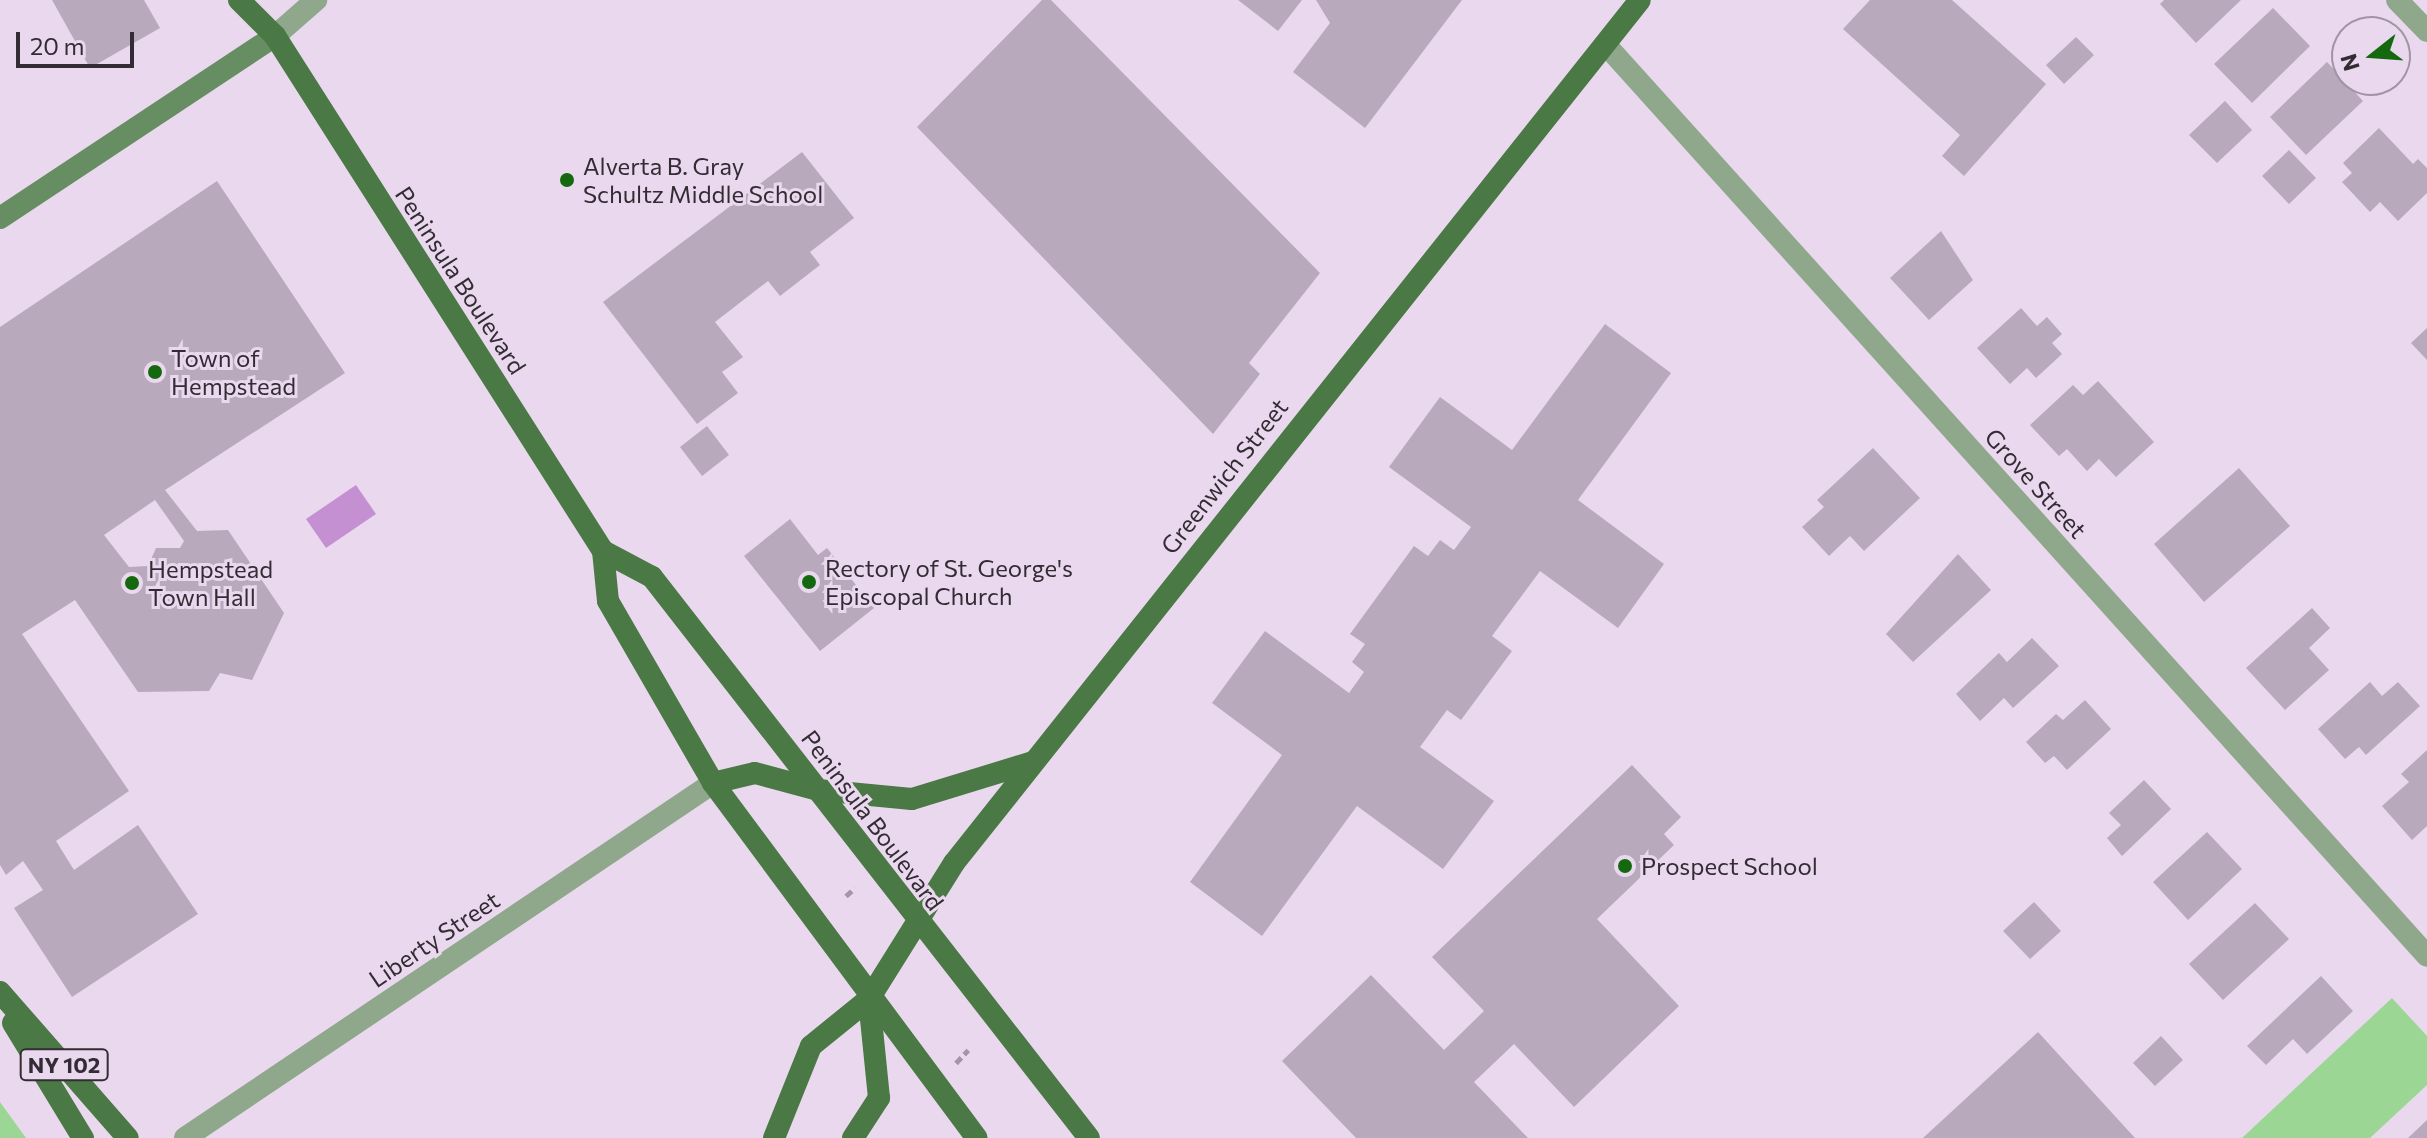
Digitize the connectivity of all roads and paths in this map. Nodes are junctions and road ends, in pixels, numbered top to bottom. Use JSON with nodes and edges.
{"nodes":[{"id":1,"x":239,"y":0,"type":"edge"},
{"id":2,"x":263,"y":0,"type":"edge"},
{"id":3,"x":316,"y":0,"type":"edge"},
{"id":4,"x":1640,"y":0,"type":"edge"},
{"id":5,"x":2397,"y":0,"type":"edge"},
{"id":6,"x":2427,"y":31,"type":"edge"},
{"id":7,"x":275,"y":36,"type":"junction"},
{"id":8,"x":1606,"y":45,"type":"junction"},
{"id":9,"x":0,"y":218,"type":"edge"},
{"id":10,"x":603,"y":551,"type":"junction"},
{"id":11,"x":1033,"y":762,"type":"junction"},
{"id":12,"x":713,"y":783,"type":"junction"},
{"id":13,"x":818,"y":790,"type":"junction"},
{"id":14,"x":856,"y":887,"type":"dead end"},
{"id":15,"x":846,"y":896,"type":"dead end"},
{"id":16,"x":918,"y":921,"type":"junction"},
{"id":17,"x":2427,"y":956,"type":"edge"},
{"id":18,"x":0,"y":992,"type":"edge"},
{"id":19,"x":869,"y":999,"type":"junction"},
{"id":20,"x":0,"y":1002,"type":"edge"},
{"id":21,"x":83,"y":1138,"type":"edge"},
{"id":22,"x":128,"y":1138,"type":"edge"},
{"id":23,"x":185,"y":1138,"type":"edge"},
{"id":24,"x":774,"y":1138,"type":"edge"},
{"id":25,"x":853,"y":1138,"type":"edge"},
{"id":26,"x":977,"y":1138,"type":"edge"},
{"id":27,"x":1089,"y":1138,"type":"edge"}],
"edges":[{"from":1,"to":7,"type":"main road","name":"Peninsula Boulevard"},
{"from":2,"to":7,"type":"main road","name":"Peninsula Boulevard"},
{"from":3,"to":7,"type":"street"},
{"from":4,"to":8,"type":"main road","name":"Greenwich Street"},
{"from":5,"to":6,"type":"street"},
{"from":7,"to":9,"type":"main road"},
{"from":7,"to":10,"type":"main road","name":"Peninsula Boulevard"},
{"from":8,"to":11,"type":"main road","name":"Greenwich Street"},
{"from":8,"to":17,"type":"street","name":"Grove Street"},
{"from":10,"to":12,"type":"main road","name":"Peninsula Boulevard"},
{"from":10,"to":13,"type":"main road","name":"Peninsula Boulevard"},
{"from":11,"to":13,"type":"main road"},
{"from":11,"to":16,"type":"main road","name":"Greenwich Street"},
{"from":12,"to":13,"type":"main road"},
{"from":12,"to":19,"type":"main road","name":"Peninsula Boulevard"},
{"from":12,"to":23,"type":"street","name":"Liberty Street"},
{"from":13,"to":16,"type":"main road","name":"Peninsula Boulevard"},
{"from":14,"to":15,"type":"path"},
{"from":16,"to":19,"type":"main road","name":"Greenwich Street"},
{"from":16,"to":27,"type":"main road","name":"Peninsula Boulevard"},
{"from":18,"to":22,"type":"main road","number":"NY 102"},
{"from":19,"to":24,"type":"main road","name":"Greenwich Street"},
{"from":19,"to":25,"type":"main road"},
{"from":19,"to":26,"type":"main road","name":"Peninsula Boulevard"},
{"from":20,"to":21,"type":"main road","number":"NY 102"}]}
